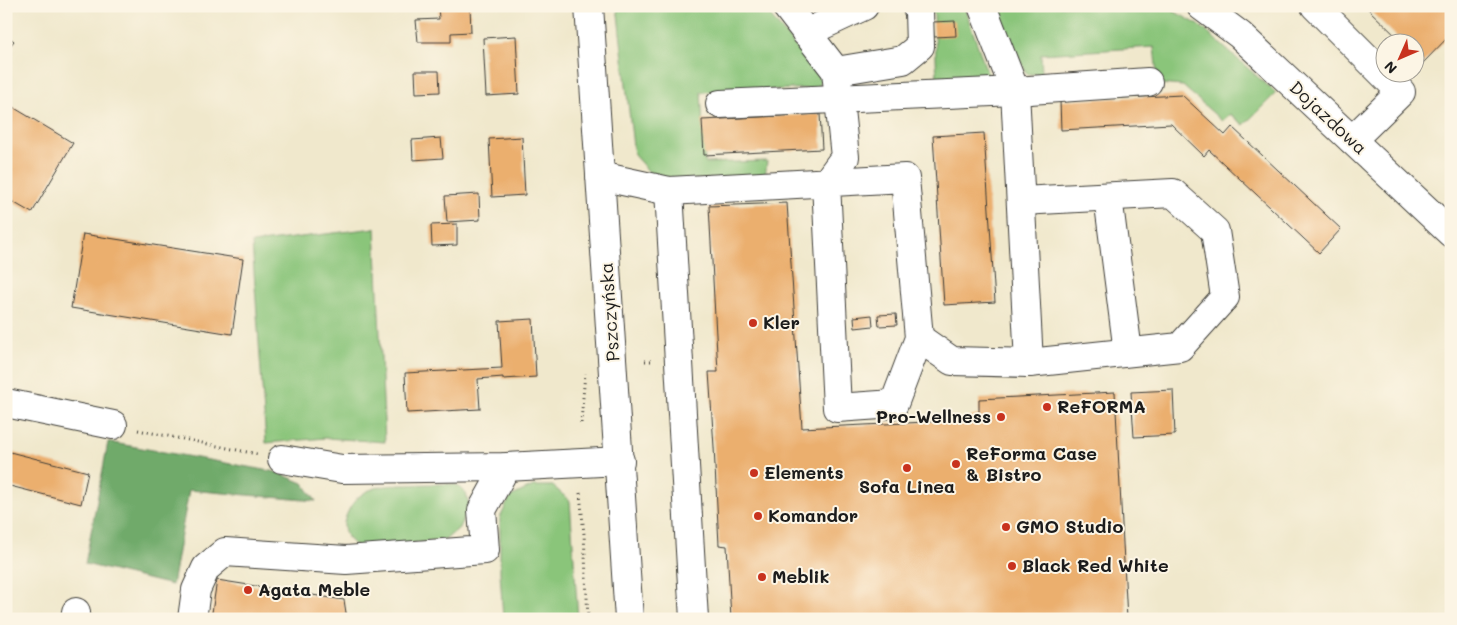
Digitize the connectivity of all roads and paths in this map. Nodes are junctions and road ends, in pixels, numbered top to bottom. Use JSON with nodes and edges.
{"nodes":[{"id":1,"x":589,"y":6,"type":"edge"},
{"id":2,"x":786,"y":6,"type":"edge"},
{"id":3,"x":864,"y":6,"type":"edge"},
{"id":4,"x":916,"y":6,"type":"edge"},
{"id":5,"x":982,"y":6,"type":"edge"},
{"id":6,"x":1201,"y":6,"type":"edge"},
{"id":7,"x":1315,"y":6,"type":"edge"},
{"id":8,"x":806,"y":33,"type":"junction"},
{"id":9,"x":836,"y":71,"type":"junction"},
{"id":10,"x":1148,"y":82,"type":"dead end"},
{"id":11,"x":1015,"y":91,"type":"junction"},
{"id":12,"x":840,"y":100,"type":"junction"},
{"id":13,"x":720,"y":104,"type":"dead end"},
{"id":14,"x":1352,"y":140,"type":"junction"},
{"id":15,"x":600,"y":176,"type":"junction"},
{"id":16,"x":826,"y":183,"type":"junction"},
{"id":17,"x":669,"y":191,"type":"junction"},
{"id":18,"x":1108,"y":197,"type":"junction"},
{"id":19,"x":1021,"y":202,"type":"junction"},
{"id":20,"x":1451,"y":233,"type":"edge"},
{"id":21,"x":919,"y":338,"type":"junction"},
{"id":22,"x":1128,"y":352,"type":"junction"},
{"id":23,"x":1030,"y":363,"type":"junction"},
{"id":24,"x":586,"y":365,"type":"dead end"},
{"id":25,"x":6,"y":403,"type":"edge"},
{"id":26,"x":581,"y":423,"type":"dead end"},
{"id":27,"x":113,"y":425,"type":"joint"},
{"id":28,"x":282,"y":459,"type":"joint"},
{"id":29,"x":620,"y":461,"type":"junction"},
{"id":30,"x":506,"y":467,"type":"junction"},
{"id":31,"x":580,"y":493,"type":"dead end"},
{"id":32,"x":192,"y":619,"type":"edge"},
{"id":33,"x":588,"y":619,"type":"edge"},
{"id":34,"x":629,"y":619,"type":"edge"},
{"id":35,"x":694,"y":619,"type":"edge"}],
"edges":[{"from":1,"to":15,"type":"main road","name":"Pszczyńska"},
{"from":2,"to":8,"type":"main road"},
{"from":3,"to":8,"type":"main road"},
{"from":4,"to":9,"type":"main road"},
{"from":5,"to":11,"type":"main road"},
{"from":6,"to":14,"type":"main road","name":"Dojazdowa"},
{"from":7,"to":14,"type":"main road"},
{"from":8,"to":9,"type":"main road"},
{"from":9,"to":12,"type":"main road"},
{"from":10,"to":11,"type":"main road"},
{"from":11,"to":12,"type":"main road"},
{"from":11,"to":19,"type":"main road"},
{"from":12,"to":13,"type":"main road"},
{"from":12,"to":16,"type":"main road"},
{"from":14,"to":20,"type":"main road","name":"Dojazdowa"},
{"from":15,"to":17,"type":"main road"},
{"from":15,"to":29,"type":"main road","name":"Pszczyńska"},
{"from":16,"to":17,"type":"main road"},
{"from":16,"to":21,"type":"main road"},
{"from":16,"to":21,"type":"main road"},
{"from":17,"to":35,"type":"main road"},
{"from":18,"to":19,"type":"main road"},
{"from":18,"to":22,"type":"main road"},
{"from":18,"to":22,"type":"main road"},
{"from":19,"to":23,"type":"main road"},
{"from":21,"to":23,"type":"main road"},
{"from":22,"to":23,"type":"main road"},
{"from":24,"to":26,"type":"path"},
{"from":25,"to":27,"type":"main road"},
{"from":27,"to":28,"type":"path"},
{"from":28,"to":30,"type":"main road"},
{"from":29,"to":30,"type":"main road"},
{"from":29,"to":34,"type":"main road","name":"Pszczyńska"},
{"from":30,"to":32,"type":"main road"},
{"from":31,"to":33,"type":"path"}]}
